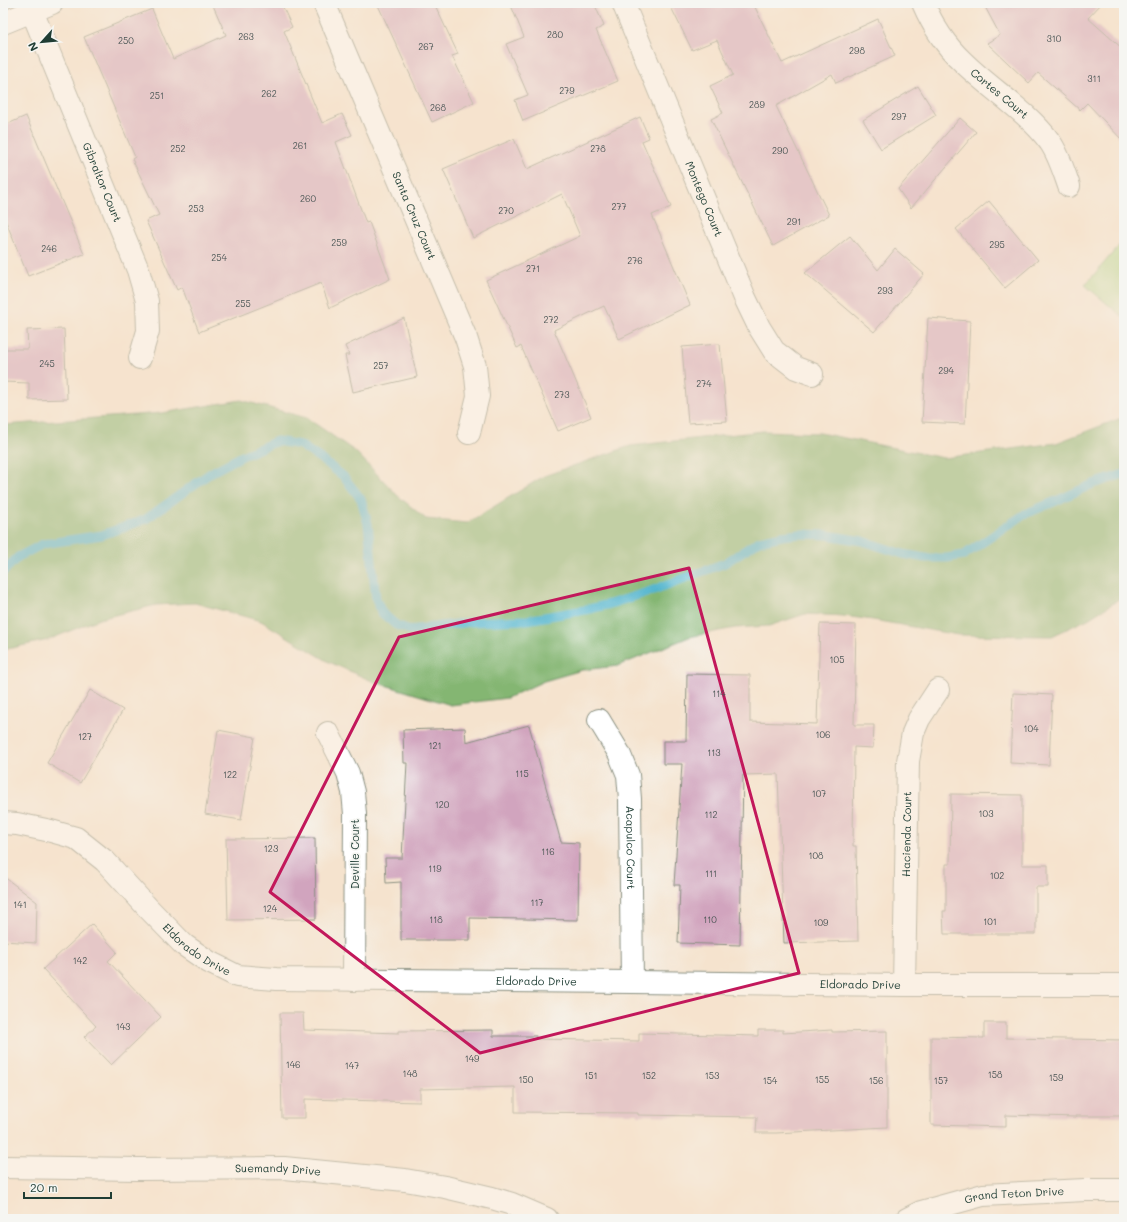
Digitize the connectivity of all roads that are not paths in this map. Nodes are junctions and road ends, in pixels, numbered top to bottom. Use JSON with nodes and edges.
{"nodes":[{"id":1,"x":52,"y":3,"type":"edge"},
{"id":2,"x":324,"y":3,"type":"edge"},
{"id":3,"x":623,"y":3,"type":"edge"},
{"id":4,"x":923,"y":3,"type":"edge"},
{"id":5,"x":32,"y":11,"type":"junction"},
{"id":6,"x":3,"y":24,"type":"edge"},
{"id":7,"x":1069,"y":186,"type":"dead end"},
{"id":8,"x":140,"y":358,"type":"dead end"},
{"id":9,"x":812,"y":374,"type":"dead end"},
{"id":10,"x":469,"y":433,"type":"dead end"},
{"id":11,"x":938,"y":690,"type":"dead end"},
{"id":12,"x":599,"y":720,"type":"dead end"},
{"id":13,"x":328,"y":733,"type":"dead end"},
{"id":14,"x":3,"y":823,"type":"edge"},
{"id":15,"x":354,"y":980,"type":"junction"},
{"id":16,"x":632,"y":982,"type":"junction"},
{"id":17,"x":904,"y":985,"type":"junction"},
{"id":18,"x":1124,"y":985,"type":"edge"},
{"id":19,"x":3,"y":1167,"type":"edge"},
{"id":20,"x":1124,"y":1190,"type":"edge"},
{"id":21,"x":546,"y":1219,"type":"edge"},
{"id":22,"x":907,"y":1219,"type":"edge"}],
"edges":[{"from":1,"to":5,"type":"street"},
{"from":2,"to":10,"type":"street","name":"Santa Cruz Court"},
{"from":3,"to":9,"type":"street","name":"Montego Court"},
{"from":4,"to":7,"type":"street","name":"Cortes Court"},
{"from":5,"to":6,"type":"street"},
{"from":5,"to":8,"type":"street","name":"Gibraltor Court"},
{"from":11,"to":17,"type":"street","name":"Hacienda Court"},
{"from":12,"to":16,"type":"street","name":"Acapulco Court"},
{"from":13,"to":15,"type":"street","name":"Deville Court"},
{"from":14,"to":15,"type":"street","name":"Eldorado Drive"},
{"from":15,"to":16,"type":"street","name":"Eldorado Drive"},
{"from":16,"to":17,"type":"street","name":"Eldorado Drive"},
{"from":17,"to":18,"type":"street","name":"Eldorado Drive"},
{"from":19,"to":21,"type":"street","name":"Suemandy Drive"},
{"from":20,"to":22,"type":"street","name":"Grand Teton Drive"}]}
